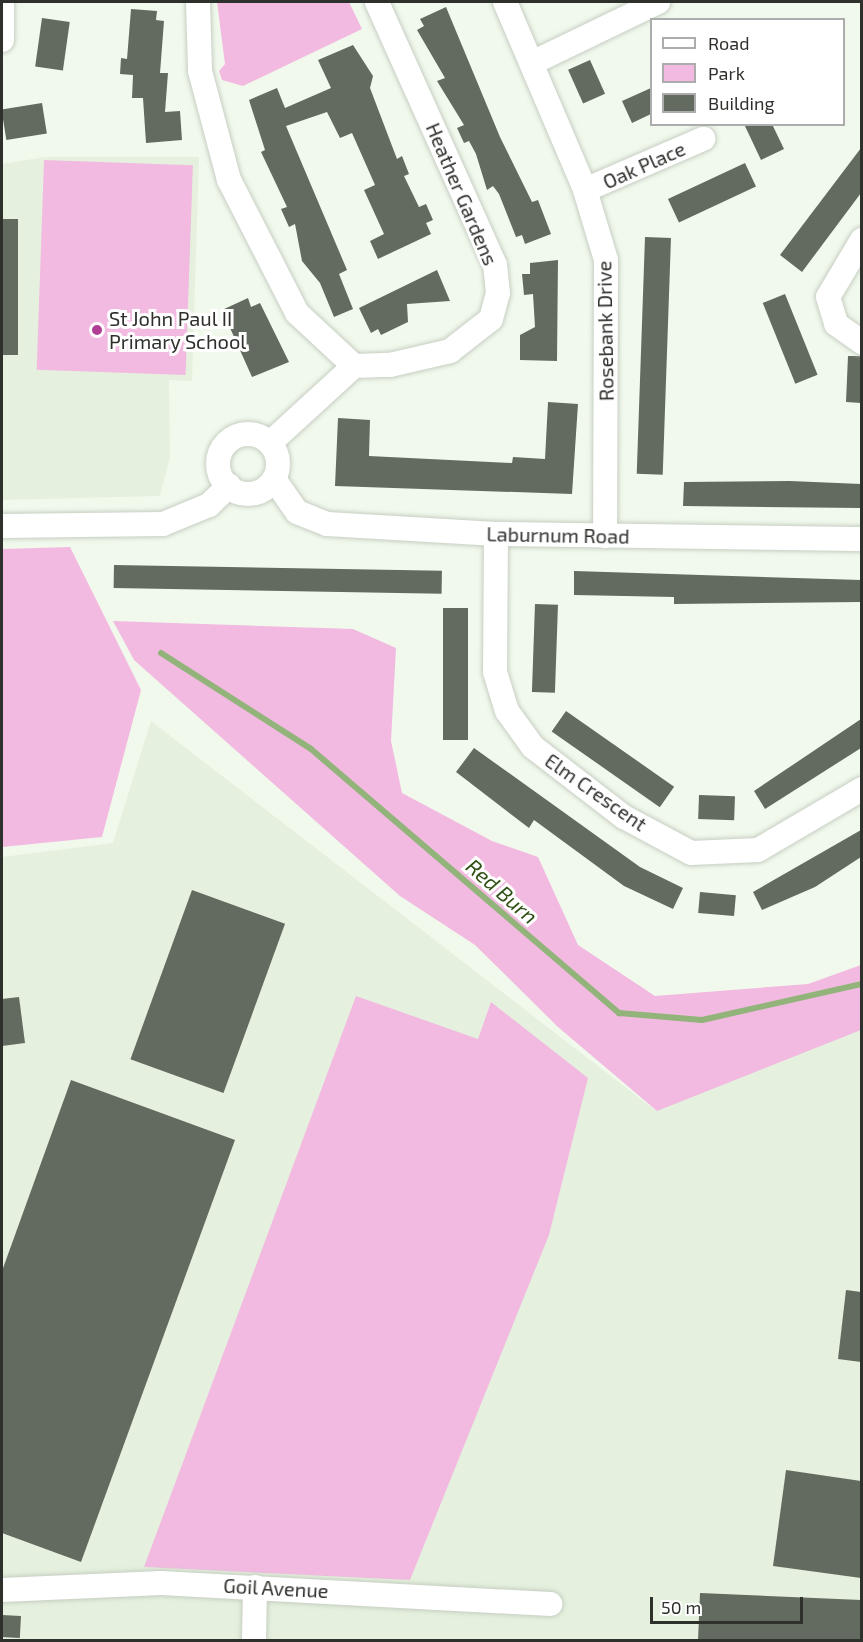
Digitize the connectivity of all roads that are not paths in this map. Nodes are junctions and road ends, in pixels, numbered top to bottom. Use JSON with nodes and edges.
{"nodes":[{"id":1,"x":2,"y":2,"type":"edge"},
{"id":2,"x":198,"y":2,"type":"edge"},
{"id":3,"x":377,"y":2,"type":"edge"},
{"id":4,"x":505,"y":2,"type":"edge"},
{"id":5,"x":658,"y":2,"type":"edge"},
{"id":6,"x":2,"y":40,"type":"edge"},
{"id":7,"x":534,"y":62,"type":"junction"},
{"id":8,"x":703,"y":139,"type":"dead end"},
{"id":9,"x":585,"y":190,"type":"junction"},
{"id":10,"x":861,"y":240,"type":"edge"},
{"id":11,"x":861,"y":342,"type":"edge"},
{"id":12,"x":354,"y":366,"type":"junction"},
{"id":13,"x":270,"y":443,"type":"junction"},
{"id":14,"x":274,"y":479,"type":"junction"},
{"id":15,"x":229,"y":486,"type":"junction"},
{"id":16,"x":2,"y":526,"type":"edge"},
{"id":17,"x":496,"y":534,"type":"junction"},
{"id":18,"x":605,"y":536,"type":"junction"},
{"id":19,"x":861,"y":539,"type":"edge"},
{"id":20,"x":861,"y":789,"type":"edge"},
{"id":21,"x":255,"y":1587,"type":"junction"},
{"id":22,"x":2,"y":1590,"type":"edge"},
{"id":23,"x":550,"y":1604,"type":"dead end"},
{"id":24,"x":254,"y":1641,"type":"edge"}],
"edges":[{"from":1,"to":6,"type":"street"},
{"from":2,"to":12,"type":"street"},
{"from":3,"to":12,"type":"street","name":"Heather Gardens"},
{"from":4,"to":7,"type":"street","name":"Rosebank Drive"},
{"from":5,"to":7,"type":"street"},
{"from":7,"to":9,"type":"street","name":"Rosebank Drive"},
{"from":8,"to":9,"type":"street","name":"Oak Place"},
{"from":9,"to":18,"type":"street","name":"Rosebank Drive"},
{"from":10,"to":11,"type":"street"},
{"from":12,"to":13,"type":"street"},
{"from":13,"to":14,"type":"street"},
{"from":13,"to":15,"type":"street"},
{"from":14,"to":15,"type":"street"},
{"from":14,"to":17,"type":"street","name":"Laburnum Road"},
{"from":15,"to":16,"type":"street"},
{"from":17,"to":18,"type":"street","name":"Laburnum Road"},
{"from":17,"to":20,"type":"street","name":"Elm Crescent"},
{"from":18,"to":19,"type":"street","name":"Laburnum Road"},
{"from":21,"to":22,"type":"street","name":"Goil Avenue"},
{"from":21,"to":23,"type":"street","name":"Goil Avenue"},
{"from":21,"to":24,"type":"street"}]}
